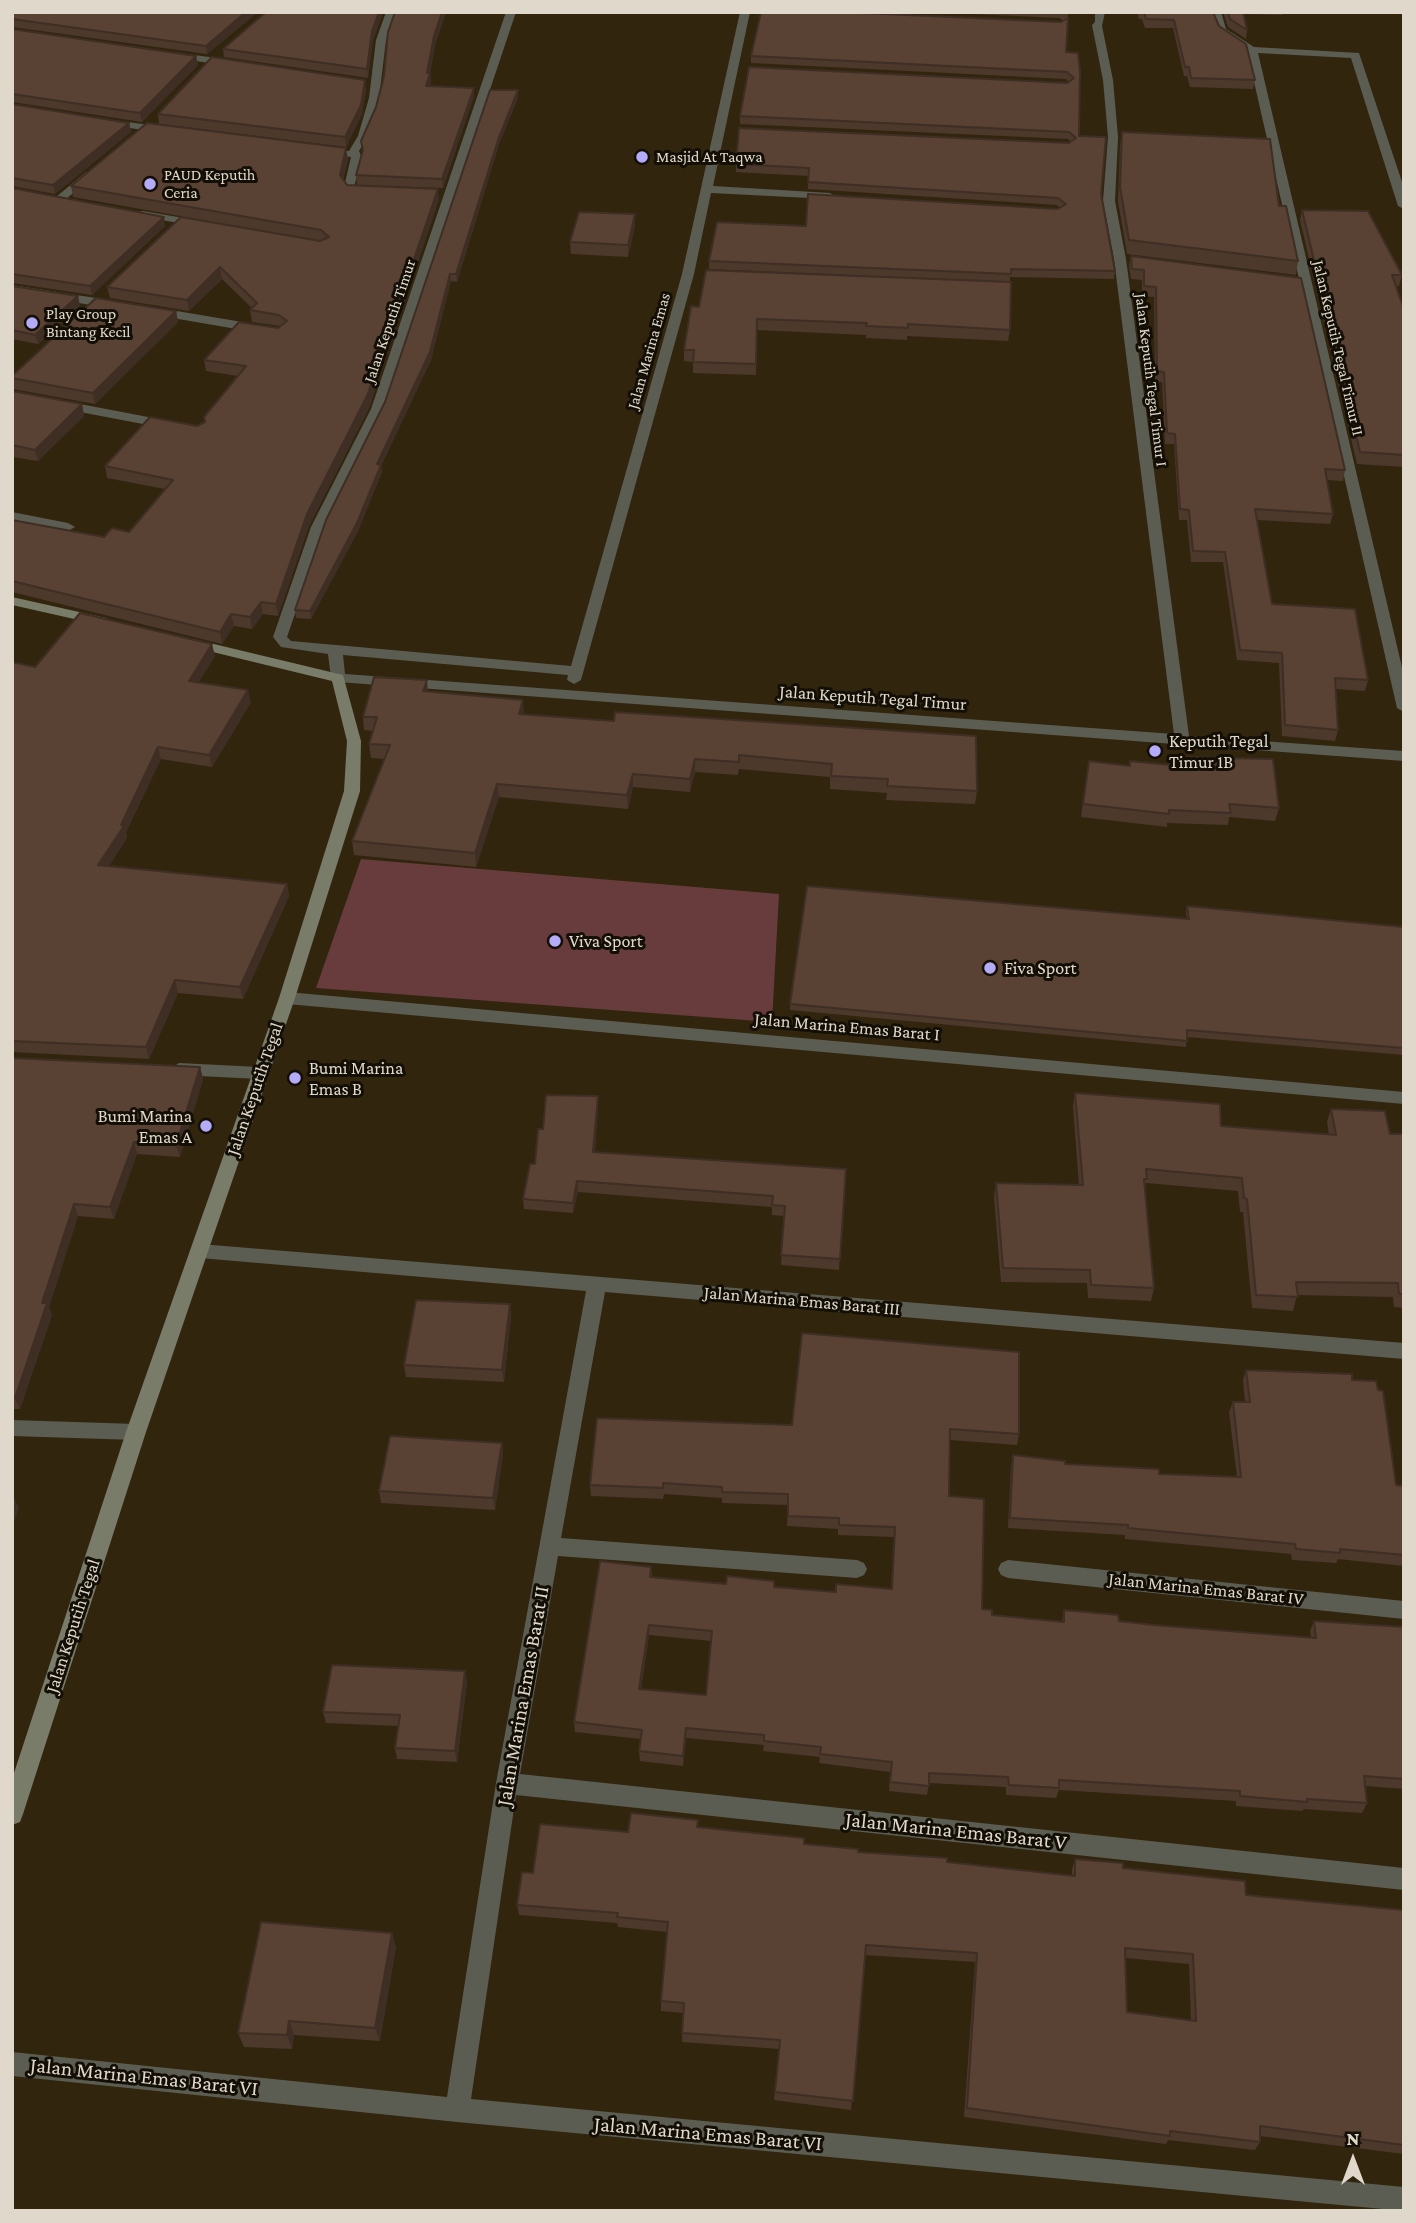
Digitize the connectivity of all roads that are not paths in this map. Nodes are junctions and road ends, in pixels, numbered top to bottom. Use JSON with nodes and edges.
{"nodes":[{"id":1,"x":511,"y":12,"type":"edge"},
{"id":2,"x":745,"y":12,"type":"edge"},
{"id":3,"x":1216,"y":12,"type":"edge"},
{"id":4,"x":388,"y":13,"type":"edge"},
{"id":5,"x":1099,"y":19,"type":"edge"},
{"id":6,"x":1252,"y":50,"type":"junction"},
{"id":7,"x":158,"y":53,"type":"edge"},
{"id":8,"x":215,"y":57,"type":"junction"},
{"id":9,"x":239,"y":64,"type":"edge"},
{"id":10,"x":733,"y":68,"type":"junction"},
{"id":11,"x":747,"y":68,"type":"edge"},
{"id":12,"x":202,"y":69,"type":"edge"},
{"id":13,"x":363,"y":83,"type":"edge"},
{"id":14,"x":377,"y":86,"type":"junction"},
{"id":15,"x":155,"y":118,"type":"dead end"},
{"id":16,"x":88,"y":119,"type":"edge"},
{"id":17,"x":145,"y":128,"type":"junction"},
{"id":18,"x":720,"y":129,"type":"junction"},
{"id":19,"x":734,"y":130,"type":"dead end"},
{"id":20,"x":171,"y":131,"type":"edge"},
{"id":21,"x":128,"y":142,"type":"edge"},
{"id":22,"x":314,"y":151,"type":"edge"},
{"id":23,"x":355,"y":152,"type":"junction"},
{"id":24,"x":101,"y":165,"type":"edge"},
{"id":25,"x":706,"y":189,"type":"junction"},
{"id":26,"x":386,"y":192,"type":"edge"},
{"id":27,"x":841,"y":197,"type":"edge"},
{"id":28,"x":73,"y":202,"type":"edge"},
{"id":29,"x":1404,"y":206,"type":"edge"},
{"id":30,"x":127,"y":211,"type":"edge"},
{"id":31,"x":219,"y":228,"type":"edge"},
{"id":32,"x":688,"y":274,"type":"junction"},
{"id":33,"x":702,"y":275,"type":"edge"},
{"id":34,"x":12,"y":288,"type":"edge"},
{"id":35,"x":123,"y":306,"type":"edge"},
{"id":36,"x":136,"y":309,"type":"edge"},
{"id":37,"x":267,"y":331,"type":"edge"},
{"id":38,"x":12,"y":395,"type":"edge"},
{"id":39,"x":186,"y":428,"type":"edge"},
{"id":40,"x":12,"y":516,"type":"edge"},
{"id":41,"x":68,"y":527,"type":"edge"},
{"id":42,"x":12,"y":601,"type":"edge"},
{"id":43,"x":120,"y":626,"type":"edge"},
{"id":44,"x":174,"y":638,"type":"edge"},
{"id":45,"x":335,"y":652,"type":"junction"},
{"id":46,"x":576,"y":671,"type":"junction"},
{"id":47,"x":338,"y":678,"type":"junction"},
{"id":48,"x":570,"y":694,"type":"junction"},
{"id":49,"x":1404,"y":708,"type":"edge"},
{"id":50,"x":1182,"y":740,"type":"junction"},
{"id":51,"x":1404,"y":757,"type":"edge"},
{"id":52,"x":287,"y":998,"type":"junction"},
{"id":53,"x":155,"y":1068,"type":"edge"},
{"id":54,"x":259,"y":1073,"type":"junction"},
{"id":55,"x":1404,"y":1098,"type":"edge"},
{"id":56,"x":200,"y":1251,"type":"junction"},
{"id":57,"x":597,"y":1284,"type":"junction"},
{"id":58,"x":1404,"y":1351,"type":"edge"},
{"id":59,"x":12,"y":1428,"type":"edge"},
{"id":60,"x":136,"y":1432,"type":"junction"},
{"id":61,"x":549,"y":1546,"type":"junction"},
{"id":62,"x":857,"y":1569,"type":"dead end"},
{"id":63,"x":1008,"y":1569,"type":"dead end"},
{"id":64,"x":1404,"y":1610,"type":"edge"},
{"id":65,"x":507,"y":1783,"type":"junction"},
{"id":66,"x":12,"y":1814,"type":"edge"},
{"id":67,"x":1404,"y":1879,"type":"edge"},
{"id":68,"x":12,"y":2064,"type":"edge"},
{"id":69,"x":457,"y":2110,"type":"junction"},
{"id":70,"x":1404,"y":2200,"type":"edge"}],
"edges":[{"from":1,"to":45,"type":"street","name":"Jalan Keputih Timur"},
{"from":2,"to":10,"type":"street","name":"Jalan Marina Emas"},
{"from":3,"to":6,"type":"street"},
{"from":4,"to":14,"type":"street"},
{"from":5,"to":50,"type":"street","name":"Jalan Keputih Tegal Timur I"},
{"from":6,"to":29,"type":"street"},
{"from":6,"to":49,"type":"street","name":"Jalan Keputih Tegal Timur II"},
{"from":7,"to":8,"type":"street"},
{"from":8,"to":9,"type":"street"},
{"from":8,"to":12,"type":"street"},
{"from":10,"to":11,"type":"street"},
{"from":10,"to":18,"type":"street","name":"Jalan Marina Emas"},
{"from":13,"to":14,"type":"street"},
{"from":14,"to":23,"type":"street"},
{"from":15,"to":17,"type":"street"},
{"from":16,"to":17,"type":"street"},
{"from":17,"to":20,"type":"street"},
{"from":17,"to":21,"type":"street"},
{"from":18,"to":19,"type":"street"},
{"from":18,"to":25,"type":"street","name":"Jalan Marina Emas"},
{"from":22,"to":23,"type":"street"},
{"from":23,"to":26,"type":"street"},
{"from":24,"to":28,"type":"street"},
{"from":25,"to":27,"type":"street"},
{"from":25,"to":32,"type":"street","name":"Jalan Marina Emas"},
{"from":30,"to":31,"type":"street"},
{"from":32,"to":33,"type":"street"},
{"from":32,"to":46,"type":"street","name":"Jalan Marina Emas"},
{"from":34,"to":35,"type":"street"},
{"from":36,"to":37,"type":"street"},
{"from":38,"to":39,"type":"street"},
{"from":40,"to":41,"type":"street"},
{"from":42,"to":43,"type":"main road"},
{"from":44,"to":47,"type":"main road"},
{"from":45,"to":46,"type":"street"},
{"from":45,"to":47,"type":"street"},
{"from":46,"to":48,"type":"street","name":"Jalan Marina Emas"},
{"from":47,"to":48,"type":"street","name":"Jalan Keputih Tegal Timur"},
{"from":47,"to":52,"type":"main road","name":"Jalan Keputih Tegal"},
{"from":48,"to":50,"type":"street","name":"Jalan Keputih Tegal Timur"},
{"from":50,"to":51,"type":"street","name":"Jalan Keputih Tegal Timur"},
{"from":52,"to":54,"type":"main road","name":"Jalan Keputih Tegal"},
{"from":52,"to":55,"type":"street","name":"Jalan Marina Emas Barat I"},
{"from":53,"to":54,"type":"street"},
{"from":54,"to":56,"type":"main road","name":"Jalan Keputih Tegal"},
{"from":56,"to":57,"type":"street","name":"Jalan Marina Emas Barat III"},
{"from":56,"to":60,"type":"main road","name":"Jalan Keputih Tegal"},
{"from":57,"to":58,"type":"street","name":"Jalan Marina Emas Barat III"},
{"from":57,"to":61,"type":"street","name":"Jalan Marina Emas Barat II"},
{"from":59,"to":60,"type":"street"},
{"from":60,"to":66,"type":"main road","name":"Jalan Keputih Tegal"},
{"from":61,"to":62,"type":"street"},
{"from":61,"to":65,"type":"street","name":"Jalan Marina Emas Barat II"},
{"from":63,"to":64,"type":"street","name":"Jalan Marina Emas Barat IV"},
{"from":65,"to":67,"type":"street","name":"Jalan Marina Emas Barat V"},
{"from":65,"to":69,"type":"street","name":"Jalan Marina Emas Barat II"},
{"from":68,"to":69,"type":"street","name":"Jalan Marina Emas Barat VI"},
{"from":69,"to":70,"type":"street","name":"Jalan Marina Emas Barat VI"}]}
